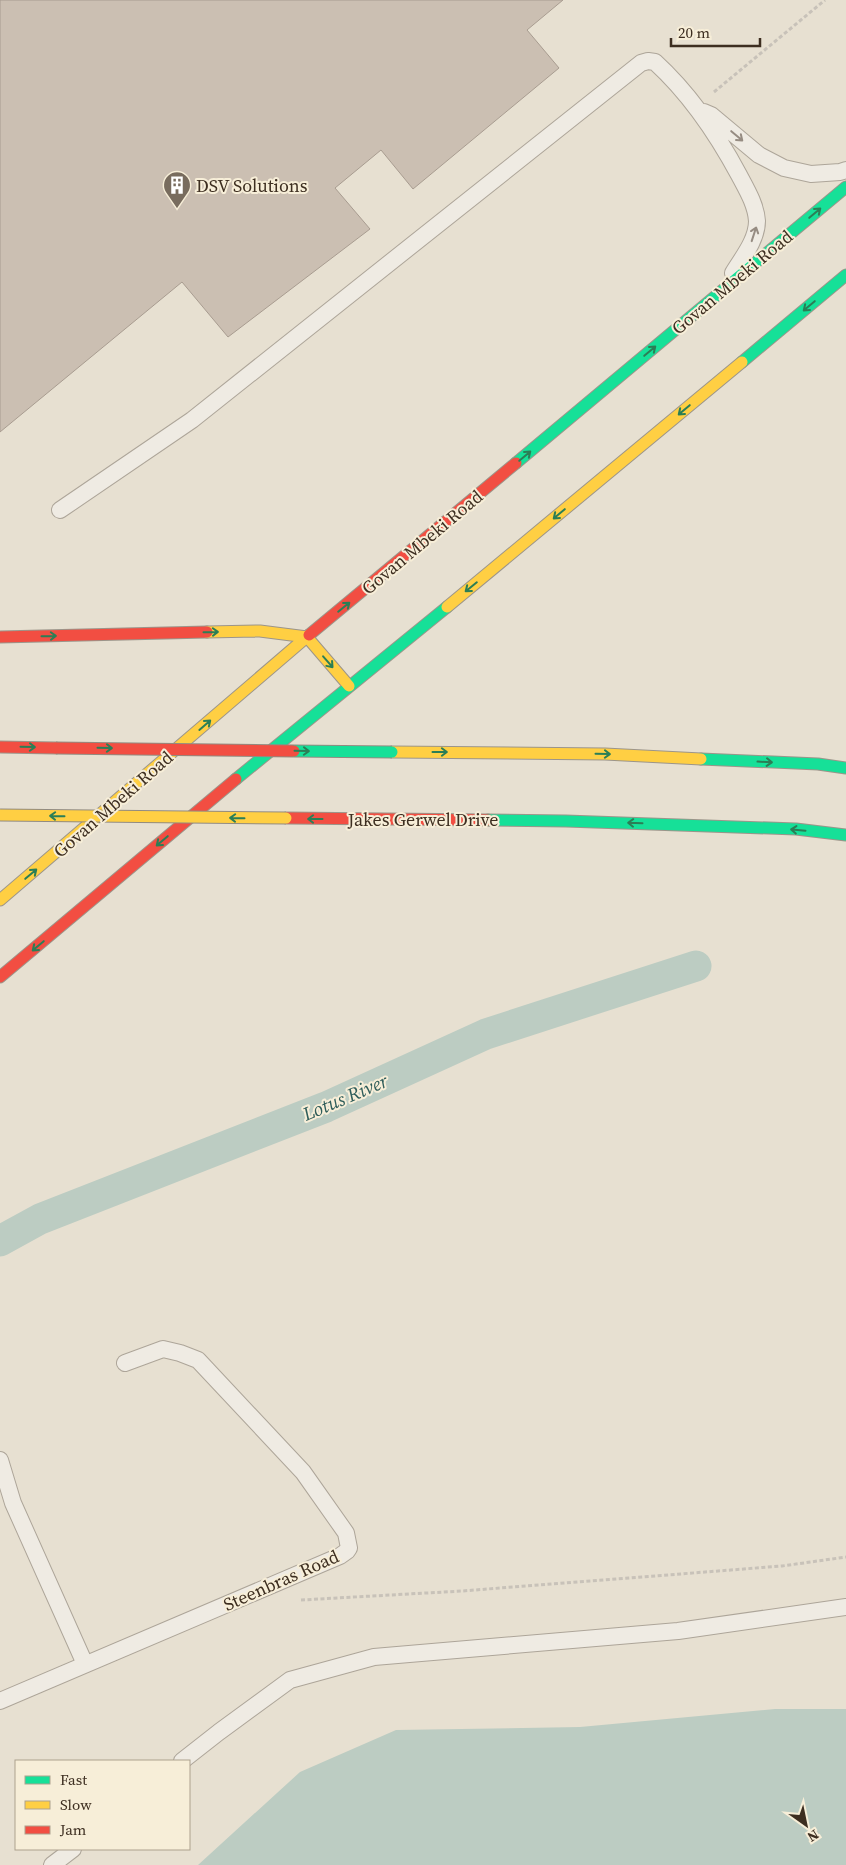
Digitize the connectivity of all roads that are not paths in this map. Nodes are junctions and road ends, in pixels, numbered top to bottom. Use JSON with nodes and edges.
{"nodes":[{"id":1,"x":697,"y":110,"type":"junction"},
{"id":2,"x":846,"y":170,"type":"edge"},
{"id":3,"x":846,"y":187,"type":"edge"},
{"id":4,"x":846,"y":274,"type":"edge"},
{"id":5,"x":721,"y":292,"type":"junction"},
{"id":6,"x":60,"y":510,"type":"dead end"},
{"id":7,"x":0,"y":637,"type":"edge"},
{"id":8,"x":307,"y":638,"type":"junction"},
{"id":9,"x":349,"y":686,"type":"junction"},
{"id":10,"x":0,"y":746,"type":"edge"},
{"id":11,"x":846,"y":768,"type":"edge"},
{"id":12,"x":0,"y":815,"type":"edge"},
{"id":13,"x":846,"y":835,"type":"edge"},
{"id":14,"x":0,"y":900,"type":"edge"},
{"id":15,"x":0,"y":978,"type":"edge"},
{"id":16,"x":125,"y":1363,"type":"dead end"},
{"id":17,"x":0,"y":1460,"type":"edge"},
{"id":18,"x":846,"y":1607,"type":"edge"},
{"id":19,"x":85,"y":1664,"type":"junction"},
{"id":20,"x":0,"y":1701,"type":"edge"},
{"id":21,"x":183,"y":1760,"type":"edge"},
{"id":22,"x":72,"y":1850,"type":"edge"},
{"id":23,"x":52,"y":1865,"type":"edge"}],
"edges":[{"from":1,"to":2,"type":"lane","one_way":true},
{"from":5,"to":1,"type":"lane","one_way":true},
{"from":1,"to":6,"type":"lane"},
{"from":5,"to":3,"type":"main road","name":"Govan Mbeki Road","one_way":true},
{"from":4,"to":9,"type":"main road","one_way":true},
{"from":8,"to":5,"type":"main road","name":"Govan Mbeki Road","one_way":true},
{"from":7,"to":8,"type":"main road","one_way":true},
{"from":8,"to":9,"type":"main road","one_way":true},
{"from":14,"to":8,"type":"main road","name":"Govan Mbeki Road","one_way":true},
{"from":9,"to":15,"type":"main road","one_way":true},
{"from":10,"to":11,"type":"main road","one_way":true,"bridge":true},
{"from":13,"to":12,"type":"main road","name":"Jakes Gerwel Drive","one_way":true,"bridge":true},
{"from":16,"to":19,"type":"lane","name":"Steenbras Road"},
{"from":17,"to":19,"type":"lane"},
{"from":18,"to":21,"type":"lane"},
{"from":19,"to":20,"type":"lane","name":"Steenbras Road"},
{"from":22,"to":23,"type":"lane"}]}
